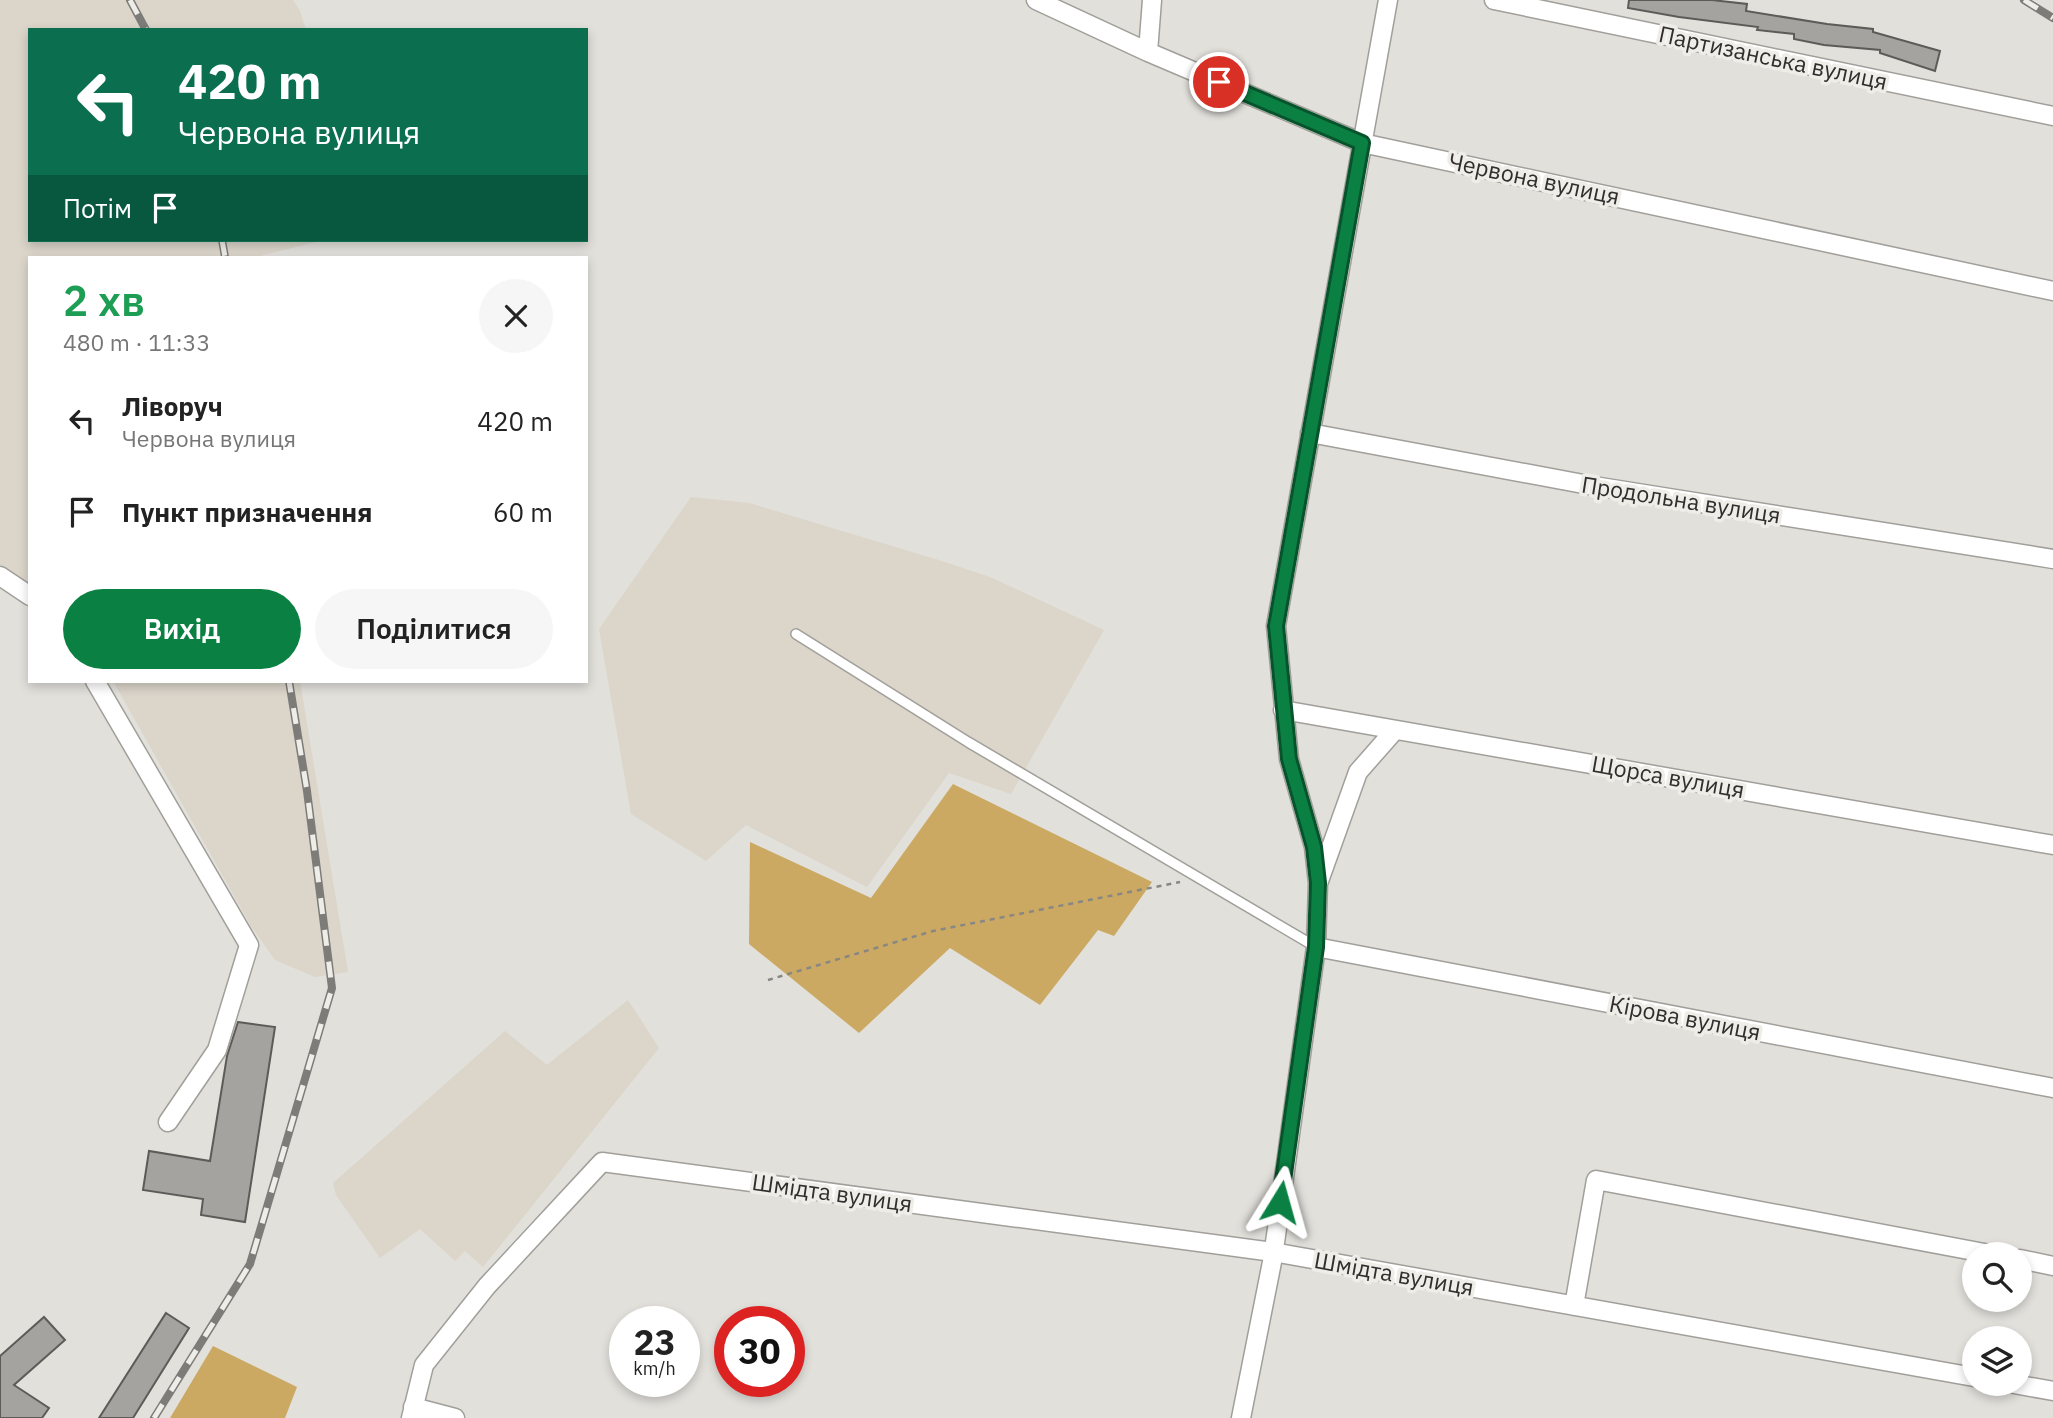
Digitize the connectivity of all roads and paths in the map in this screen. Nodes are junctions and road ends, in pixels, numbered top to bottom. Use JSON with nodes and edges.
{"nodes":[{"id":1,"x":1036,"y":0,"type":"edge"},
{"id":2,"x":1152,"y":0,"type":"edge"},
{"id":3,"x":1388,"y":0,"type":"edge"},
{"id":4,"x":1494,"y":0,"type":"edge"},
{"id":5,"x":1148,"y":52,"type":"junction"},
{"id":6,"x":2053,"y":116,"type":"edge"},
{"id":7,"x":1362,"y":143,"type":"junction"},
{"id":8,"x":2053,"y":290,"type":"edge"},
{"id":9,"x":1310,"y":433,"type":"junction"},
{"id":10,"x":2053,"y":558,"type":"edge"},
{"id":11,"x":0,"y":576,"type":"edge"},
{"id":12,"x":28,"y":595,"type":"edge"},
{"id":13,"x":796,"y":634,"type":"dead end"},
{"id":14,"x":96,"y":683,"type":"edge"},
{"id":15,"x":1283,"y":710,"type":"junction"},
{"id":16,"x":1395,"y":730,"type":"junction"},
{"id":17,"x":2053,"y":845,"type":"edge"},
{"id":18,"x":1199,"y":878,"type":"junction"},
{"id":19,"x":1318,"y":883,"type":"junction"},
{"id":20,"x":1316,"y":947,"type":"junction"},
{"id":21,"x":768,"y":980,"type":"dead end"},
{"id":22,"x":2053,"y":1088,"type":"edge"},
{"id":23,"x":168,"y":1122,"type":"dead end"},
{"id":24,"x":1962,"y":1249,"type":"edge"},
{"id":25,"x":1273,"y":1252,"type":"junction"},
{"id":26,"x":2032,"y":1262,"type":"edge"},
{"id":27,"x":2053,"y":1266,"type":"edge"},
{"id":28,"x":1574,"y":1306,"type":"junction"},
{"id":29,"x":1962,"y":1375,"type":"edge"},
{"id":30,"x":2032,"y":1387,"type":"edge"},
{"id":31,"x":2053,"y":1391,"type":"edge"},
{"id":32,"x":412,"y":1413,"type":"edge"},
{"id":33,"x":455,"y":1418,"type":"edge"},
{"id":34,"x":1241,"y":1418,"type":"edge"}],
"edges":[{"from":1,"to":5,"type":"street","name":"Червона вулиця"},
{"from":2,"to":5,"type":"street"},
{"from":3,"to":7,"type":"street"},
{"from":4,"to":6,"type":"street","name":"Партизанська вулиця"},
{"from":5,"to":7,"type":"street","name":"Червона вулиця"},
{"from":7,"to":8,"type":"street","name":"Червона вулиця"},
{"from":7,"to":9,"type":"street"},
{"from":9,"to":10,"type":"street","name":"Продольна вулиця"},
{"from":9,"to":15,"type":"street"},
{"from":11,"to":12,"type":"street"},
{"from":13,"to":18,"type":"lane"},
{"from":14,"to":23,"type":"street"},
{"from":15,"to":16,"type":"street","name":"Щорса вулиця"},
{"from":15,"to":19,"type":"street"},
{"from":16,"to":17,"type":"street","name":"Щорса вулиця"},
{"from":16,"to":19,"type":"street"},
{"from":18,"to":20,"type":"lane"},
{"from":18,"to":21,"type":"path"},
{"from":19,"to":20,"type":"street"},
{"from":20,"to":22,"type":"street","name":"Кірова вулиця"},
{"from":20,"to":25,"type":"street"},
{"from":24,"to":28,"type":"street"},
{"from":25,"to":28,"type":"street","name":"Шмідта вулиця"},
{"from":25,"to":32,"type":"street","name":"Шмідта вулиця"},
{"from":25,"to":34,"type":"street"},
{"from":26,"to":27,"type":"street"},
{"from":28,"to":29,"type":"street","name":"Шмідта вулиця"},
{"from":30,"to":31,"type":"street"},
{"from":32,"to":33,"type":"street"}]}
